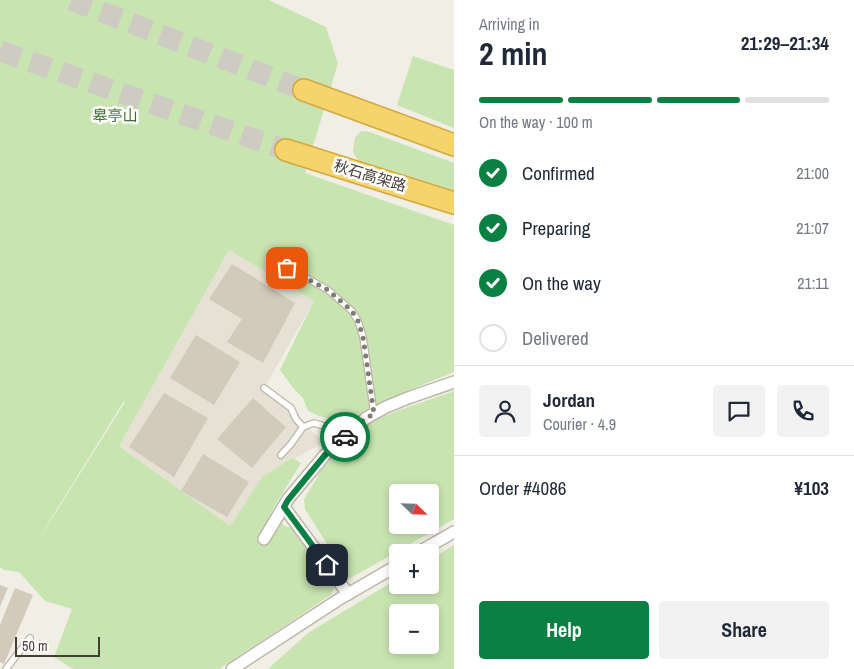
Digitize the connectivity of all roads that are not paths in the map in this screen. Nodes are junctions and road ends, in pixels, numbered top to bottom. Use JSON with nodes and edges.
{"nodes":[{"id":1,"x":304,"y":90,"type":"tunnel mouth"},
{"id":2,"x":454,"y":145,"type":"edge"},
{"id":3,"x":286,"y":150,"type":"tunnel mouth"},
{"id":4,"x":454,"y":203,"type":"edge"},
{"id":5,"x":274,"y":260,"type":"dead end"},
{"id":6,"x":454,"y":382,"type":"edge"},
{"id":7,"x":264,"y":388,"type":"dead end"},
{"id":8,"x":374,"y":414,"type":"junction"},
{"id":9,"x":303,"y":427,"type":"junction"},
{"id":10,"x":347,"y":435,"type":"junction"},
{"id":11,"x":281,"y":455,"type":"dead end"},
{"id":12,"x":284,"y":507,"type":"junction"},
{"id":13,"x":454,"y":532,"type":"edge"},
{"id":14,"x":264,"y":539,"type":"dead end"},
{"id":15,"x":434,"y":544,"type":"edge"},
{"id":16,"x":389,"y":570,"type":"edge"},
{"id":17,"x":348,"y":594,"type":"junction"},
{"id":18,"x":30,"y":638,"type":"dead end"},
{"id":19,"x":6,"y":669,"type":"edge"},
{"id":20,"x":232,"y":669,"type":"edge"}],
"edges":[{"from":1,"to":2,"type":"highway"},
{"from":3,"to":4,"type":"highway","name":"秋石高架路"},
{"from":5,"to":8,"type":"lane"},
{"from":6,"to":8,"type":"street"},
{"from":7,"to":9,"type":"lane"},
{"from":8,"to":10,"type":"street"},
{"from":9,"to":10,"type":"lane"},
{"from":9,"to":11,"type":"lane"},
{"from":10,"to":12,"type":"street"},
{"from":12,"to":14,"type":"street"},
{"from":12,"to":17,"type":"street"},
{"from":13,"to":15,"type":"street"},
{"from":16,"to":17,"type":"street"},
{"from":17,"to":20,"type":"street"},
{"from":18,"to":19,"type":"lane"}]}
